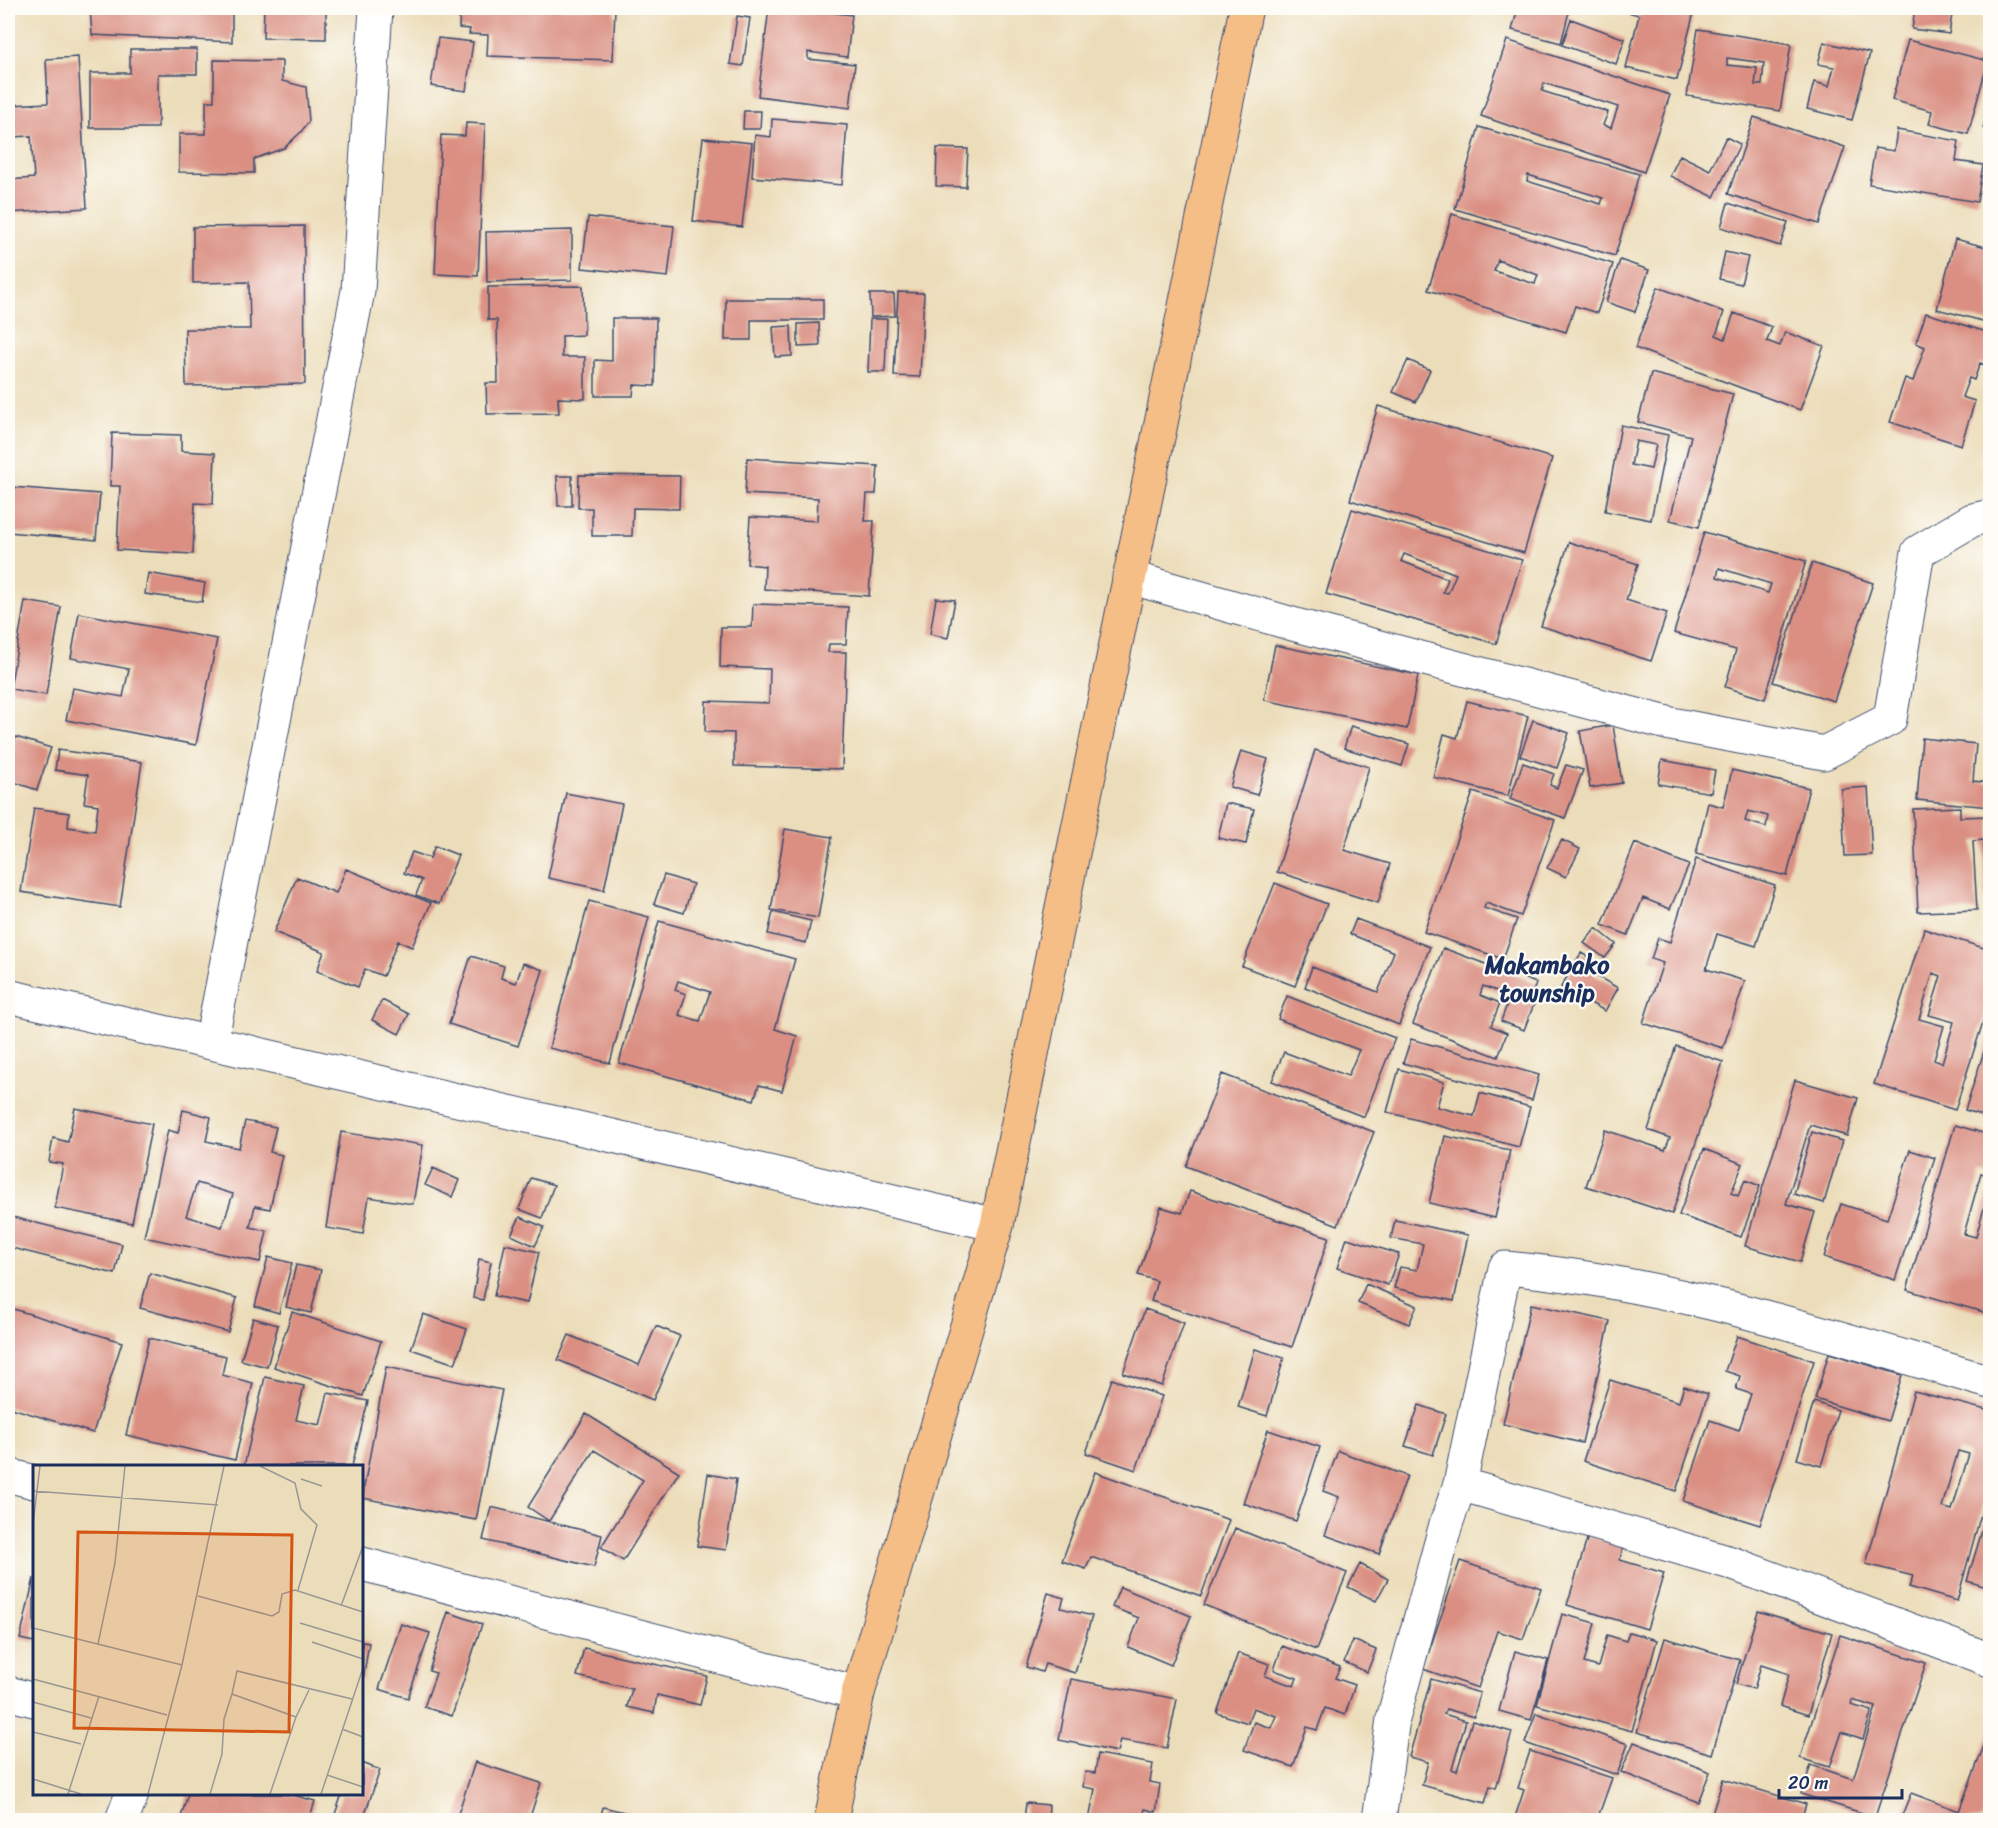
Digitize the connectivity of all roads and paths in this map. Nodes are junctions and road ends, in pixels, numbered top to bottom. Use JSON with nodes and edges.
{"nodes":[{"id":1,"x":376,"y":8,"type":"edge"},
{"id":2,"x":1246,"y":8,"type":"edge"},
{"id":3,"x":1990,"y":516,"type":"edge"},
{"id":4,"x":1129,"y":577,"type":"junction"},
{"id":5,"x":8,"y":996,"type":"edge"},
{"id":6,"x":211,"y":1043,"type":"junction"},
{"id":7,"x":997,"y":1225,"type":"junction"},
{"id":8,"x":1990,"y":1382,"type":"edge"},
{"id":9,"x":8,"y":1475,"type":"edge"},
{"id":10,"x":33,"y":1482,"type":"edge"},
{"id":11,"x":1460,"y":1484,"type":"junction"},
{"id":12,"x":363,"y":1564,"type":"edge"},
{"id":13,"x":1990,"y":1660,"type":"edge"},
{"id":14,"x":8,"y":1693,"type":"edge"},
{"id":15,"x":858,"y":1693,"type":"junction"},
{"id":16,"x":33,"y":1700,"type":"edge"},
{"id":17,"x":132,"y":1795,"type":"edge"},
{"id":18,"x":122,"y":1821,"type":"edge"},
{"id":19,"x":831,"y":1821,"type":"edge"},
{"id":20,"x":1379,"y":1821,"type":"edge"}],
"edges":[{"from":1,"to":6,"type":"street"},
{"from":2,"to":4,"type":"highway"},
{"from":3,"to":4,"type":"street"},
{"from":4,"to":7,"type":"highway"},
{"from":5,"to":6,"type":"street"},
{"from":6,"to":7,"type":"street"},
{"from":7,"to":15,"type":"highway"},
{"from":8,"to":11,"type":"street"},
{"from":9,"to":10,"type":"street"},
{"from":11,"to":13,"type":"street"},
{"from":11,"to":20,"type":"street"},
{"from":12,"to":15,"type":"street"},
{"from":14,"to":16,"type":"street"},
{"from":15,"to":19,"type":"highway"},
{"from":17,"to":18,"type":"street"}]}
